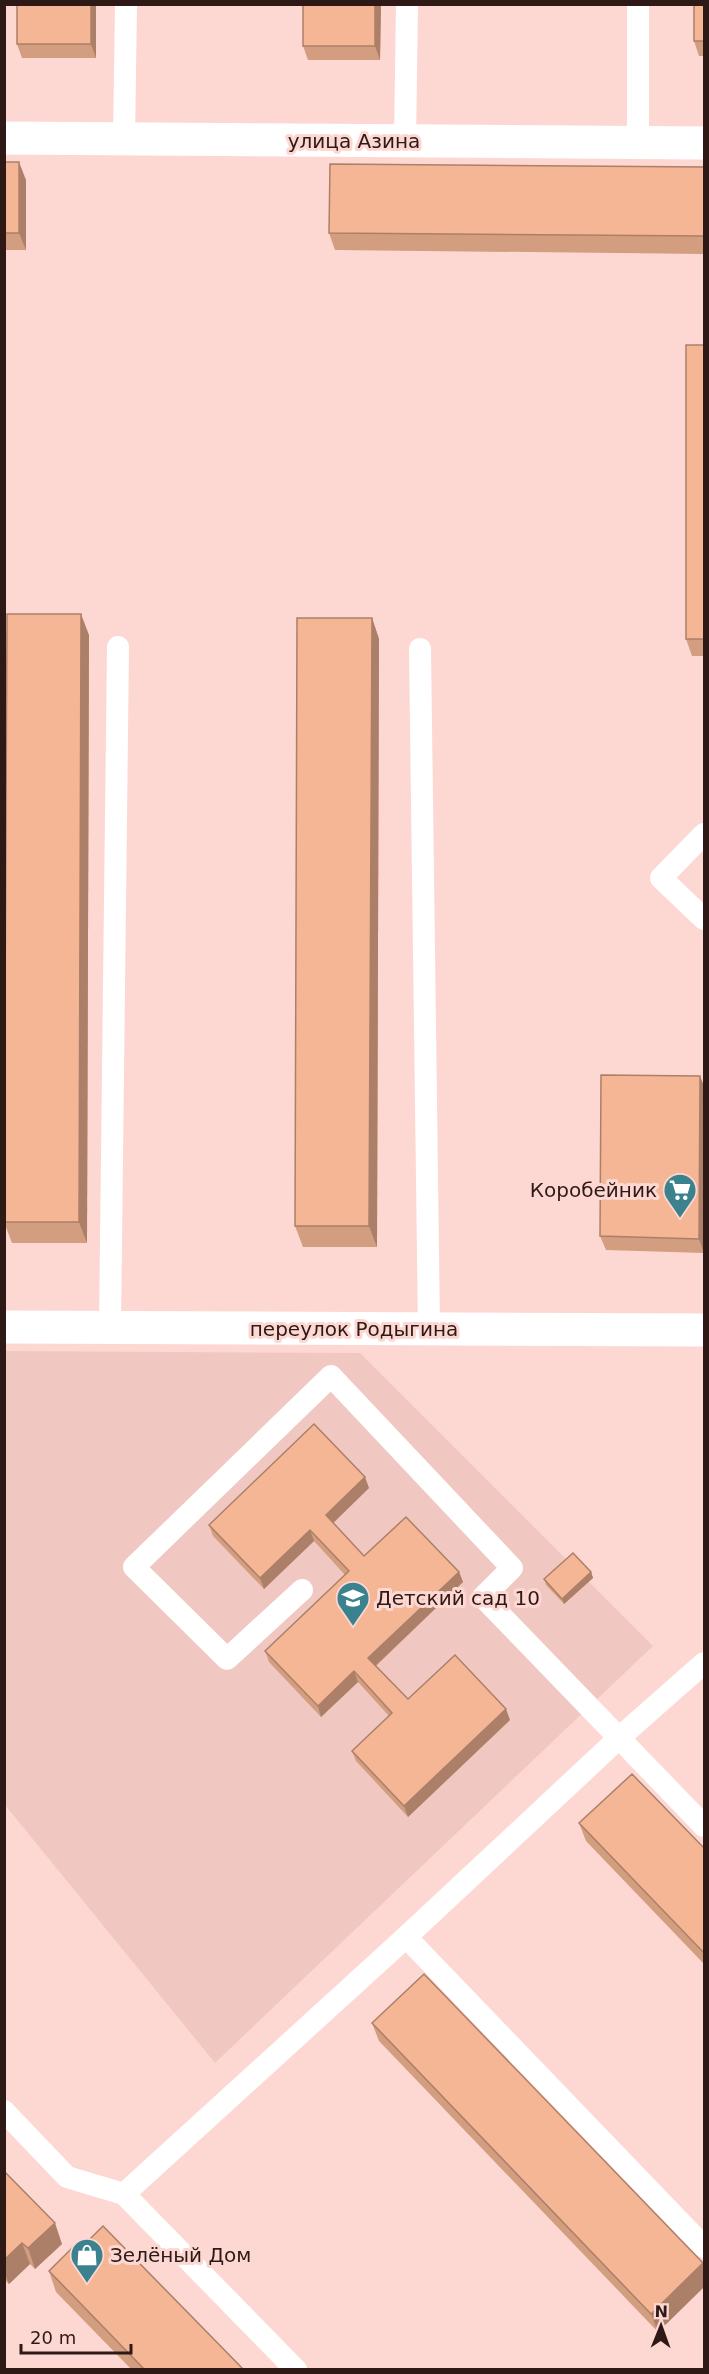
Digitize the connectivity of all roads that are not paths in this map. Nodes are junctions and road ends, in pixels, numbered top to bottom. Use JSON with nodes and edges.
{"nodes":[{"id":1,"x":126,"y":4,"type":"edge"},
{"id":2,"x":407,"y":4,"type":"edge"},
{"id":3,"x":638,"y":4,"type":"edge"},
{"id":4,"x":4,"y":138,"type":"edge"},
{"id":5,"x":124,"y":139,"type":"junction"},
{"id":6,"x":405,"y":141,"type":"junction"},
{"id":7,"x":638,"y":142,"type":"junction"},
{"id":8,"x":705,"y":143,"type":"edge"},
{"id":9,"x":118,"y":647,"type":"dead end"},
{"id":10,"x":420,"y":649,"type":"dead end"},
{"id":11,"x":705,"y":834,"type":"edge"},
{"id":12,"x":705,"y":919,"type":"edge"},
{"id":13,"x":4,"y":1328,"type":"edge"},
{"id":14,"x":110,"y":1328,"type":"junction"},
{"id":15,"x":429,"y":1329,"type":"junction"},
{"id":16,"x":705,"y":1330,"type":"edge"},
{"id":17,"x":302,"y":1590,"type":"dead end"},
{"id":18,"x":705,"y":1663,"type":"edge"},
{"id":19,"x":619,"y":1738,"type":"junction"},
{"id":20,"x":705,"y":1826,"type":"edge"},
{"id":21,"x":406,"y":1937,"type":"junction"},
{"id":22,"x":4,"y":2111,"type":"edge"},
{"id":23,"x":124,"y":2194,"type":"junction"},
{"id":24,"x":705,"y":2247,"type":"edge"},
{"id":25,"x":296,"y":2370,"type":"edge"}],
"edges":[{"from":1,"to":5,"type":"lane"},
{"from":2,"to":6,"type":"lane"},
{"from":3,"to":7,"type":"lane"},
{"from":4,"to":5,"type":"street","name":"улица Азина"},
{"from":5,"to":6,"type":"street","name":"улица Азина"},
{"from":6,"to":7,"type":"street","name":"улица Азина"},
{"from":7,"to":8,"type":"street","name":"улица Азина"},
{"from":9,"to":14,"type":"lane"},
{"from":10,"to":15,"type":"lane"},
{"from":11,"to":12,"type":"lane"},
{"from":13,"to":14,"type":"street","name":"переулок Родыгина"},
{"from":14,"to":15,"type":"street","name":"переулок Родыгина"},
{"from":15,"to":16,"type":"street","name":"переулок Родыгина"},
{"from":17,"to":19,"type":"lane"},
{"from":18,"to":19,"type":"lane"},
{"from":19,"to":20,"type":"lane"},
{"from":19,"to":21,"type":"lane"},
{"from":21,"to":23,"type":"lane"},
{"from":21,"to":24,"type":"lane"},
{"from":22,"to":23,"type":"lane"},
{"from":23,"to":25,"type":"lane"}]}
